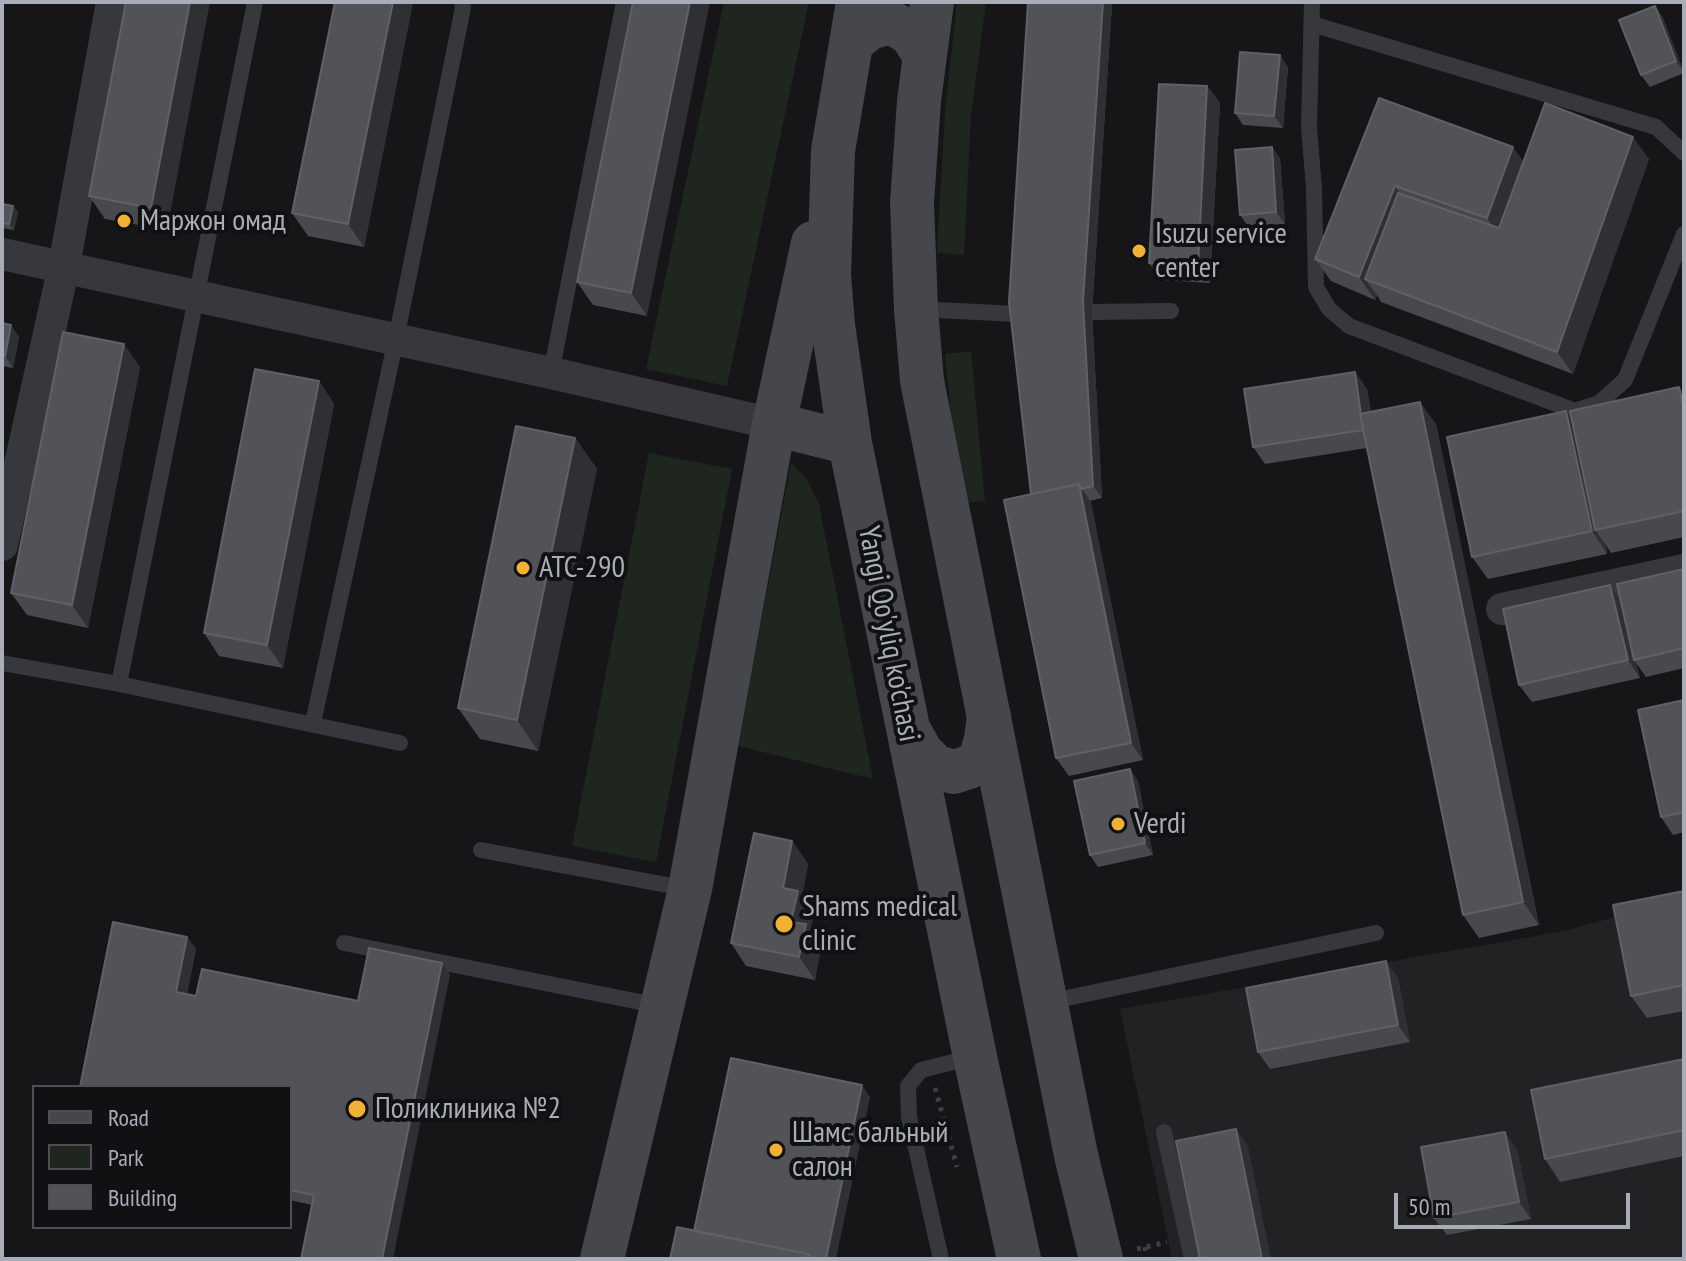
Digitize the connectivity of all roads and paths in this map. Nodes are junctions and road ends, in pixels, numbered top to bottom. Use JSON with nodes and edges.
{"nodes":[{"id":1,"x":112,"y":2,"type":"edge"},
{"id":2,"x":255,"y":2,"type":"edge"},
{"id":3,"x":462,"y":2,"type":"edge"},
{"id":4,"x":624,"y":2,"type":"edge"},
{"id":5,"x":932,"y":2,"type":"edge"},
{"id":6,"x":1312,"y":2,"type":"edge"},
{"id":7,"x":854,"y":23,"type":"edge"},
{"id":8,"x":1312,"y":24,"type":"junction"},
{"id":9,"x":924,"y":54,"type":"junction"},
{"id":10,"x":833,"y":151,"type":"junction"},
{"id":11,"x":1684,"y":153,"type":"edge"},
{"id":12,"x":1684,"y":234,"type":"edge"},
{"id":13,"x":2,"y":254,"type":"edge"},
{"id":14,"x":64,"y":266,"type":"junction"},
{"id":15,"x":197,"y":295,"type":"junction"},
{"id":16,"x":916,"y":309,"type":"junction"},
{"id":17,"x":1171,"y":311,"type":"dead end"},
{"id":18,"x":1092,"y":312,"type":"dead end"},
{"id":19,"x":1017,"y":314,"type":"edge"},
{"id":20,"x":396,"y":339,"type":"junction"},
{"id":21,"x":551,"y":373,"type":"junction"},
{"id":22,"x":774,"y":424,"type":"junction"},
{"id":23,"x":850,"y":443,"type":"junction"},
{"id":24,"x":2,"y":545,"type":"edge"},
{"id":25,"x":1684,"y":570,"type":"edge"},
{"id":26,"x":1502,"y":609,"type":"edge"},
{"id":27,"x":2,"y":663,"type":"edge"},
{"id":28,"x":119,"y":684,"type":"junction"},
{"id":29,"x":989,"y":715,"type":"junction"},
{"id":30,"x":313,"y":723,"type":"junction"},
{"id":31,"x":907,"y":727,"type":"junction"},
{"id":32,"x":400,"y":743,"type":"dead end"},
{"id":33,"x":481,"y":850,"type":"dead end"},
{"id":34,"x":690,"y":889,"type":"junction"},
{"id":35,"x":1376,"y":933,"type":"dead end"},
{"id":36,"x":344,"y":943,"type":"dead end"},
{"id":37,"x":1046,"y":1002,"type":"junction"},
{"id":38,"x":662,"y":1007,"type":"junction"},
{"id":39,"x":975,"y":1057,"type":"junction"},
{"id":40,"x":930,"y":1068,"type":"junction"},
{"id":41,"x":1164,"y":1132,"type":"dead end"},
{"id":42,"x":958,"y":1171,"type":"dead end"},
{"id":43,"x":1168,"y":1241,"type":"dead end"},
{"id":44,"x":1145,"y":1247,"type":"junction"},
{"id":45,"x":1115,"y":1255,"type":"edge"},
{"id":46,"x":602,"y":1259,"type":"edge"},
{"id":47,"x":941,"y":1259,"type":"edge"},
{"id":48,"x":1019,"y":1259,"type":"edge"},
{"id":49,"x":1147,"y":1259,"type":"edge"},
{"id":50,"x":1192,"y":1259,"type":"edge"}],
"edges":[{"from":1,"to":14,"type":"street"},
{"from":2,"to":15,"type":"lane"},
{"from":3,"to":20,"type":"lane"},
{"from":4,"to":21,"type":"lane"},
{"from":5,"to":9,"type":"main road"},
{"from":6,"to":8,"type":"lane"},
{"from":7,"to":9,"type":"main road"},
{"from":7,"to":10,"type":"main road","name":"Yangi Qo'yliq ko'chasi"},
{"from":8,"to":11,"type":"lane"},
{"from":8,"to":12,"type":"lane"},
{"from":9,"to":16,"type":"main road"},
{"from":10,"to":22,"type":"main road"},
{"from":10,"to":23,"type":"main road","name":"Yangi Qo'yliq ko'chasi"},
{"from":13,"to":14,"type":"street"},
{"from":14,"to":15,"type":"street"},
{"from":14,"to":24,"type":"street"},
{"from":15,"to":20,"type":"street"},
{"from":15,"to":28,"type":"lane"},
{"from":16,"to":19,"type":"lane"},
{"from":16,"to":29,"type":"main road"},
{"from":17,"to":18,"type":"lane"},
{"from":20,"to":21,"type":"street"},
{"from":20,"to":30,"type":"lane"},
{"from":21,"to":22,"type":"street"},
{"from":22,"to":23,"type":"main road"},
{"from":22,"to":34,"type":"main road"},
{"from":23,"to":31,"type":"main road","name":"Yangi Qo'yliq ko'chasi"},
{"from":25,"to":26,"type":"street"},
{"from":27,"to":28,"type":"lane"},
{"from":28,"to":30,"type":"lane"},
{"from":29,"to":31,"type":"main road"},
{"from":29,"to":37,"type":"main road"},
{"from":30,"to":32,"type":"lane"},
{"from":31,"to":39,"type":"main road","name":"Yangi Qo'yliq ko'chasi"},
{"from":33,"to":34,"type":"lane"},
{"from":34,"to":38,"type":"main road"},
{"from":35,"to":37,"type":"lane"},
{"from":36,"to":38,"type":"lane"},
{"from":37,"to":45,"type":"main road"},
{"from":38,"to":46,"type":"main road"},
{"from":39,"to":40,"type":"lane"},
{"from":39,"to":48,"type":"main road","name":"Yangi Qo'yliq ko'chasi"},
{"from":40,"to":42,"type":"path"},
{"from":40,"to":47,"type":"lane"},
{"from":41,"to":50,"type":"lane"},
{"from":43,"to":44,"type":"path"},
{"from":44,"to":45,"type":"path"},
{"from":44,"to":49,"type":"path"}]}
